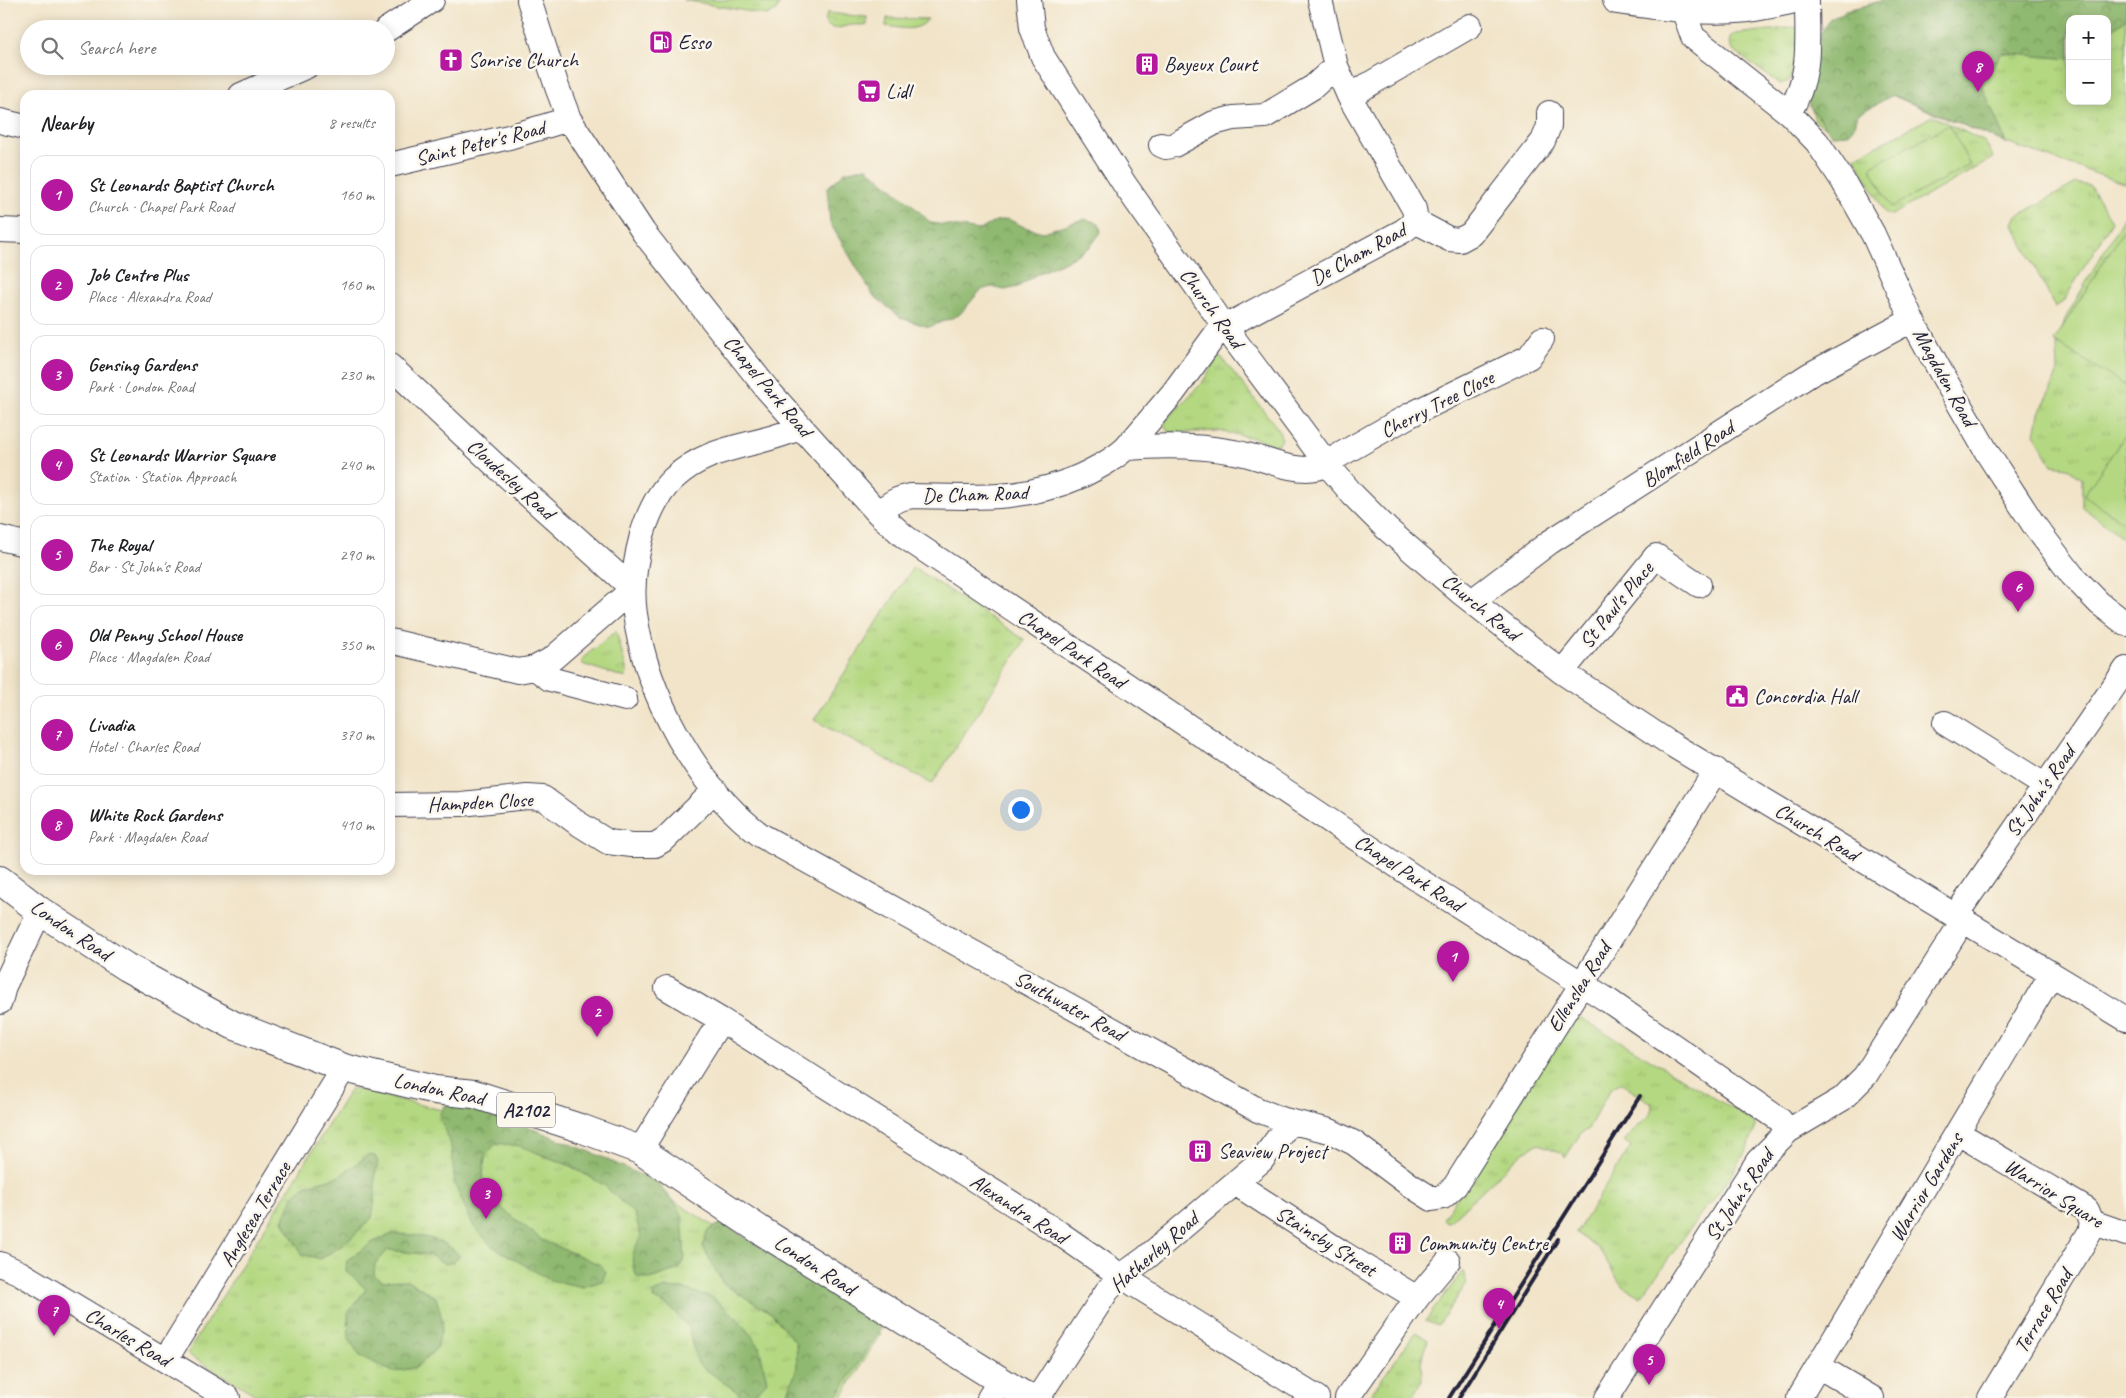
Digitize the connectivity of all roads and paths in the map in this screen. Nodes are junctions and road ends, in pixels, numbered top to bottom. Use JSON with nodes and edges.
{"nodes":[{"id":1,"x":432,"y":0,"type":"edge"},
{"id":2,"x":529,"y":0,"type":"edge"},
{"id":3,"x":1029,"y":0,"type":"edge"},
{"id":4,"x":1320,"y":0,"type":"edge"},
{"id":5,"x":1617,"y":0,"type":"edge"},
{"id":6,"x":1790,"y":0,"type":"edge"},
{"id":7,"x":1807,"y":0,"type":"edge"},
{"id":8,"x":1683,"y":8,"type":"junction"},
{"id":9,"x":395,"y":24,"type":"edge"},
{"id":10,"x":1470,"y":26,"type":"dead end"},
{"id":11,"x":1336,"y":66,"type":"junction"},
{"id":12,"x":286,"y":75,"type":"edge"},
{"id":13,"x":252,"y":90,"type":"edge"},
{"id":14,"x":1349,"y":96,"type":"junction"},
{"id":15,"x":1549,"y":113,"type":"dead end"},
{"id":16,"x":1789,"y":113,"type":"junction"},
{"id":17,"x":569,"y":119,"type":"junction"},
{"id":18,"x":0,"y":121,"type":"edge"},
{"id":19,"x":20,"y":126,"type":"edge"},
{"id":20,"x":1161,"y":145,"type":"dead end"},
{"id":21,"x":395,"y":164,"type":"edge"},
{"id":22,"x":1414,"y":221,"type":"junction"},
{"id":23,"x":0,"y":230,"type":"edge"},
{"id":24,"x":20,"y":231,"type":"edge"},
{"id":25,"x":1912,"y":320,"type":"junction"},
{"id":26,"x":1225,"y":327,"type":"junction"},
{"id":27,"x":1542,"y":339,"type":"dead end"},
{"id":28,"x":395,"y":371,"type":"edge"},
{"id":29,"x":801,"y":426,"type":"junction"},
{"id":30,"x":1126,"y":448,"type":"junction"},
{"id":31,"x":1327,"y":464,"type":"junction"},
{"id":32,"x":878,"y":513,"type":"junction"},
{"id":33,"x":0,"y":538,"type":"edge"},
{"id":34,"x":20,"y":543,"type":"edge"},
{"id":35,"x":1699,"y":585,"type":"dead end"},
{"id":36,"x":633,"y":589,"type":"junction"},
{"id":37,"x":1472,"y":601,"type":"junction"},
{"id":38,"x":2126,"y":624,"type":"edge"},
{"id":39,"x":395,"y":642,"type":"edge"},
{"id":40,"x":535,"y":668,"type":"junction"},
{"id":41,"x":2126,"y":669,"type":"edge"},
{"id":42,"x":1562,"y":672,"type":"junction"},
{"id":43,"x":625,"y":699,"type":"dead end"},
{"id":44,"x":1945,"y":723,"type":"dead end"},
{"id":45,"x":1716,"y":770,"type":"junction"},
{"id":46,"x":2044,"y":785,"type":"junction"},
{"id":47,"x":715,"y":790,"type":"junction"},
{"id":48,"x":395,"y":805,"type":"edge"},
{"id":49,"x":0,"y":880,"type":"edge"},
{"id":50,"x":40,"y":911,"type":"junction"},
{"id":51,"x":1960,"y":917,"type":"junction"},
{"id":52,"x":2051,"y":975,"type":"junction"},
{"id":53,"x":1581,"y":983,"type":"junction"},
{"id":54,"x":667,"y":988,"type":"dead end"},
{"id":55,"x":0,"y":1002,"type":"edge"},
{"id":56,"x":2126,"y":1019,"type":"edge"},
{"id":57,"x":721,"y":1020,"type":"junction"},
{"id":58,"x":344,"y":1068,"type":"junction"},
{"id":59,"x":1290,"y":1122,"type":"junction"},
{"id":60,"x":1788,"y":1131,"type":"junction"},
{"id":61,"x":1958,"y":1133,"type":"junction"},
{"id":62,"x":640,"y":1150,"type":"junction"},
{"id":63,"x":1235,"y":1183,"type":"junction"},
{"id":64,"x":1438,"y":1198,"type":"joint"},
{"id":65,"x":2092,"y":1222,"type":"junction"},
{"id":66,"x":2126,"y":1234,"type":"edge"},
{"id":67,"x":1448,"y":1261,"type":"dead end"},
{"id":68,"x":0,"y":1264,"type":"edge"},
{"id":69,"x":1121,"y":1276,"type":"junction"},
{"id":70,"x":1417,"y":1298,"type":"junction"},
{"id":71,"x":166,"y":1359,"type":"junction"},
{"id":72,"x":1818,"y":1366,"type":"junction"},
{"id":73,"x":994,"y":1389,"type":"edge"},
{"id":74,"x":228,"y":1398,"type":"edge"},
{"id":75,"x":1028,"y":1398,"type":"edge"},
{"id":76,"x":1038,"y":1398,"type":"edge"},
{"id":77,"x":1317,"y":1398,"type":"edge"},
{"id":78,"x":1347,"y":1398,"type":"edge"},
{"id":79,"x":1608,"y":1398,"type":"edge"},
{"id":80,"x":1799,"y":1398,"type":"edge"},
{"id":81,"x":1872,"y":1398,"type":"edge"},
{"id":82,"x":1990,"y":1398,"type":"edge"}],
"edges":[{"from":1,"to":9,"type":"street"},
{"from":2,"to":17,"type":"street","name":"Chapel Park Road"},
{"from":3,"to":26,"type":"street","name":"Church Road"},
{"from":4,"to":11,"type":"street","name":"De Cham Road"},
{"from":5,"to":8,"type":"main road"},
{"from":6,"to":8,"type":"main road"},
{"from":7,"to":16,"type":"street"},
{"from":8,"to":16,"type":"street","name":"Magdalen Road"},
{"from":10,"to":14,"type":"street"},
{"from":11,"to":14,"type":"street","name":"De Cham Road"},
{"from":11,"to":20,"type":"street"},
{"from":12,"to":13,"type":"street"},
{"from":14,"to":22,"type":"street","name":"De Cham Road"},
{"from":15,"to":22,"type":"street"},
{"from":16,"to":25,"type":"street","name":"Magdalen Road"},
{"from":17,"to":21,"type":"street","name":"Saint Peter's Road"},
{"from":17,"to":29,"type":"street","name":"Chapel Park Road"},
{"from":18,"to":19,"type":"street"},
{"from":22,"to":26,"type":"street","name":"De Cham Road"},
{"from":23,"to":24,"type":"street"},
{"from":25,"to":37,"type":"street","name":"Blomfield Road"},
{"from":25,"to":38,"type":"street","name":"Magdalen Road"},
{"from":26,"to":30,"type":"street","name":"De Cham Road"},
{"from":26,"to":31,"type":"street","name":"Church Road"},
{"from":27,"to":31,"type":"street","name":"Cherry Tree Close"},
{"from":28,"to":36,"type":"street","name":"Cloudesley Road"},
{"from":29,"to":32,"type":"street","name":"Chapel Park Road"},
{"from":29,"to":36,"type":"street"},
{"from":30,"to":31,"type":"street"},
{"from":30,"to":32,"type":"street","name":"De Cham Road"},
{"from":31,"to":37,"type":"street","name":"Church Road"},
{"from":32,"to":53,"type":"street","name":"Chapel Park Road"},
{"from":33,"to":34,"type":"street"},
{"from":35,"to":42,"type":"street","name":"St Paul's Place"},
{"from":36,"to":40,"type":"street"},
{"from":36,"to":47,"type":"street"},
{"from":37,"to":42,"type":"street","name":"Church Road"},
{"from":39,"to":40,"type":"street"},
{"from":40,"to":43,"type":"street"},
{"from":41,"to":46,"type":"street","name":"St John's Road"},
{"from":42,"to":45,"type":"street","name":"Church Road"},
{"from":44,"to":46,"type":"street"},
{"from":45,"to":51,"type":"street","name":"Church Road"},
{"from":45,"to":53,"type":"street","name":"Ellenslea Road"},
{"from":46,"to":51,"type":"street","name":"St John's Road"},
{"from":47,"to":48,"type":"street","name":"Hampden Close"},
{"from":47,"to":59,"type":"street","name":"Southwater Road"},
{"from":49,"to":50,"type":"main road","name":"London Road","number":"A2102"},
{"from":50,"to":55,"type":"street"},
{"from":50,"to":58,"type":"main road","name":"London Road","number":"A2102"},
{"from":51,"to":52,"type":"street","name":"Church Road"},
{"from":51,"to":60,"type":"street","name":"St John's Road"},
{"from":52,"to":56,"type":"street","name":"Church Road"},
{"from":52,"to":61,"type":"street","name":"Warrior Gardens"},
{"from":53,"to":60,"type":"street","name":"Chapel Park Road"},
{"from":53,"to":64,"type":"street","name":"Ellenslea Road"},
{"from":54,"to":57,"type":"street","name":"Alexandra Road"},
{"from":57,"to":62,"type":"street"},
{"from":57,"to":69,"type":"street","name":"Alexandra Road"},
{"from":58,"to":62,"type":"main road","name":"London Road","number":"A2102"},
{"from":58,"to":71,"type":"street","name":"Anglesea Terrace"},
{"from":59,"to":63,"type":"street","name":"Hatherley Road"},
{"from":59,"to":64,"type":"street","name":"Southwater Road"},
{"from":60,"to":79,"type":"street","name":"St John's Road"},
{"from":61,"to":65,"type":"street","name":"Warrior Square"},
{"from":61,"to":72,"type":"street","name":"Warrior Gardens"},
{"from":62,"to":73,"type":"main road","name":"London Road","number":"A2102"},
{"from":63,"to":69,"type":"street","name":"Hatherley Road"},
{"from":63,"to":70,"type":"street","name":"Stainsby Street"},
{"from":65,"to":66,"type":"street","name":"Warrior Square"},
{"from":65,"to":82,"type":"street","name":"Terrace Road"},
{"from":67,"to":70,"type":"street"},
{"from":68,"to":71,"type":"street","name":"Charles Road"},
{"from":69,"to":76,"type":"street","name":"Hatherley Road"},
{"from":69,"to":77,"type":"street","name":"Alexandra Road"},
{"from":70,"to":78,"type":"street"},
{"from":71,"to":74,"type":"street","name":"Charles Road"},
{"from":72,"to":80,"type":"street","name":"Warrior Gardens"},
{"from":72,"to":81,"type":"street"},
{"from":73,"to":75,"type":"main road","name":"London Road","number":"A2102"}]}
